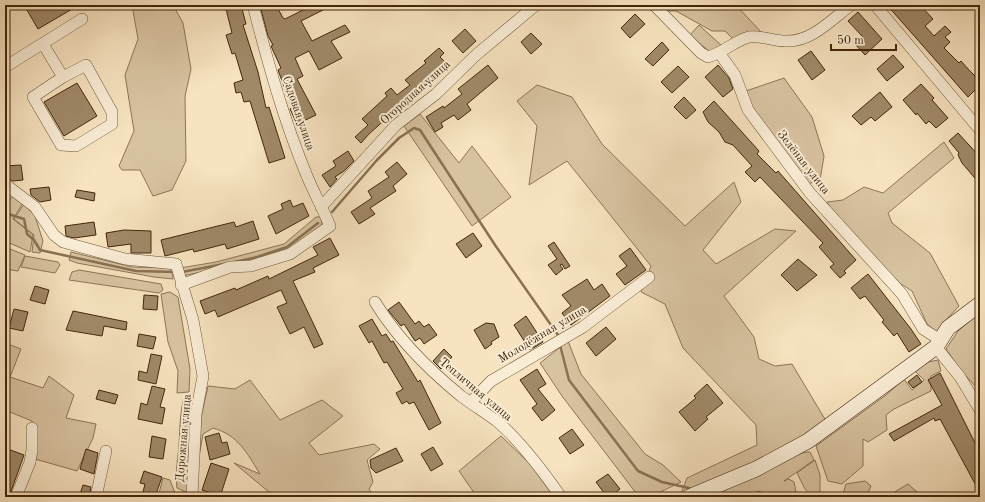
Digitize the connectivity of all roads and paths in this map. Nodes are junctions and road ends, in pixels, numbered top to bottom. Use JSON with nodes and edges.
{"nodes":[{"id":1,"x":253,"y":5,"type":"edge"},
{"id":2,"x":536,"y":5,"type":"edge"},
{"id":3,"x":654,"y":5,"type":"edge"},
{"id":4,"x":851,"y":5,"type":"edge"},
{"id":5,"x":874,"y":5,"type":"edge"},
{"id":6,"x":82,"y":19,"type":"dead end"},
{"id":7,"x":43,"y":44,"type":"junction"},
{"id":8,"x":720,"y":54,"type":"junction"},
{"id":9,"x":5,"y":67,"type":"edge"},
{"id":10,"x":63,"y":77,"type":"junction"},
{"id":11,"x":980,"y":130,"type":"edge"},
{"id":12,"x":5,"y":184,"type":"edge"},
{"id":13,"x":321,"y":207,"type":"junction"},
{"id":14,"x":178,"y":274,"type":"junction"},
{"id":15,"x":649,"y":277,"type":"dead end"},
{"id":16,"x":375,"y":302,"type":"dead end"},
{"id":17,"x":980,"y":304,"type":"edge"},
{"id":18,"x":938,"y":344,"type":"junction"},
{"id":19,"x":471,"y":402,"type":"junction"},
{"id":20,"x":980,"y":410,"type":"edge"},
{"id":21,"x":32,"y":428,"type":"dead end"},
{"id":22,"x":106,"y":451,"type":"dead end"},
{"id":23,"x":16,"y":497,"type":"edge"},
{"id":24,"x":96,"y":497,"type":"edge"},
{"id":25,"x":192,"y":497,"type":"edge"},
{"id":26,"x":561,"y":497,"type":"edge"},
{"id":27,"x":689,"y":497,"type":"edge"}],
"edges":[{"from":1,"to":13,"type":"street","name":"Садовая улица"},
{"from":2,"to":13,"type":"street","name":"Огородная улица"},
{"from":3,"to":8,"type":"street"},
{"from":4,"to":8,"type":"street"},
{"from":5,"to":11,"type":"street"},
{"from":6,"to":7,"type":"street"},
{"from":7,"to":9,"type":"street"},
{"from":7,"to":10,"type":"street"},
{"from":8,"to":18,"type":"street","name":"Зелёная улица"},
{"from":10,"to":10,"type":"street"},
{"from":12,"to":14,"type":"street"},
{"from":13,"to":14,"type":"street","name":"Садовая улица"},
{"from":14,"to":25,"type":"street","name":"Дорожная улица"},
{"from":15,"to":19,"type":"street","name":"Молодёжная улица"},
{"from":16,"to":19,"type":"street","name":"Тепличная улица"},
{"from":17,"to":18,"type":"street"},
{"from":18,"to":20,"type":"street","name":"Зелёная улица"},
{"from":18,"to":27,"type":"street"},
{"from":19,"to":26,"type":"street","name":"Тепличная улица"},
{"from":21,"to":23,"type":"street"},
{"from":22,"to":24,"type":"street"}]}
